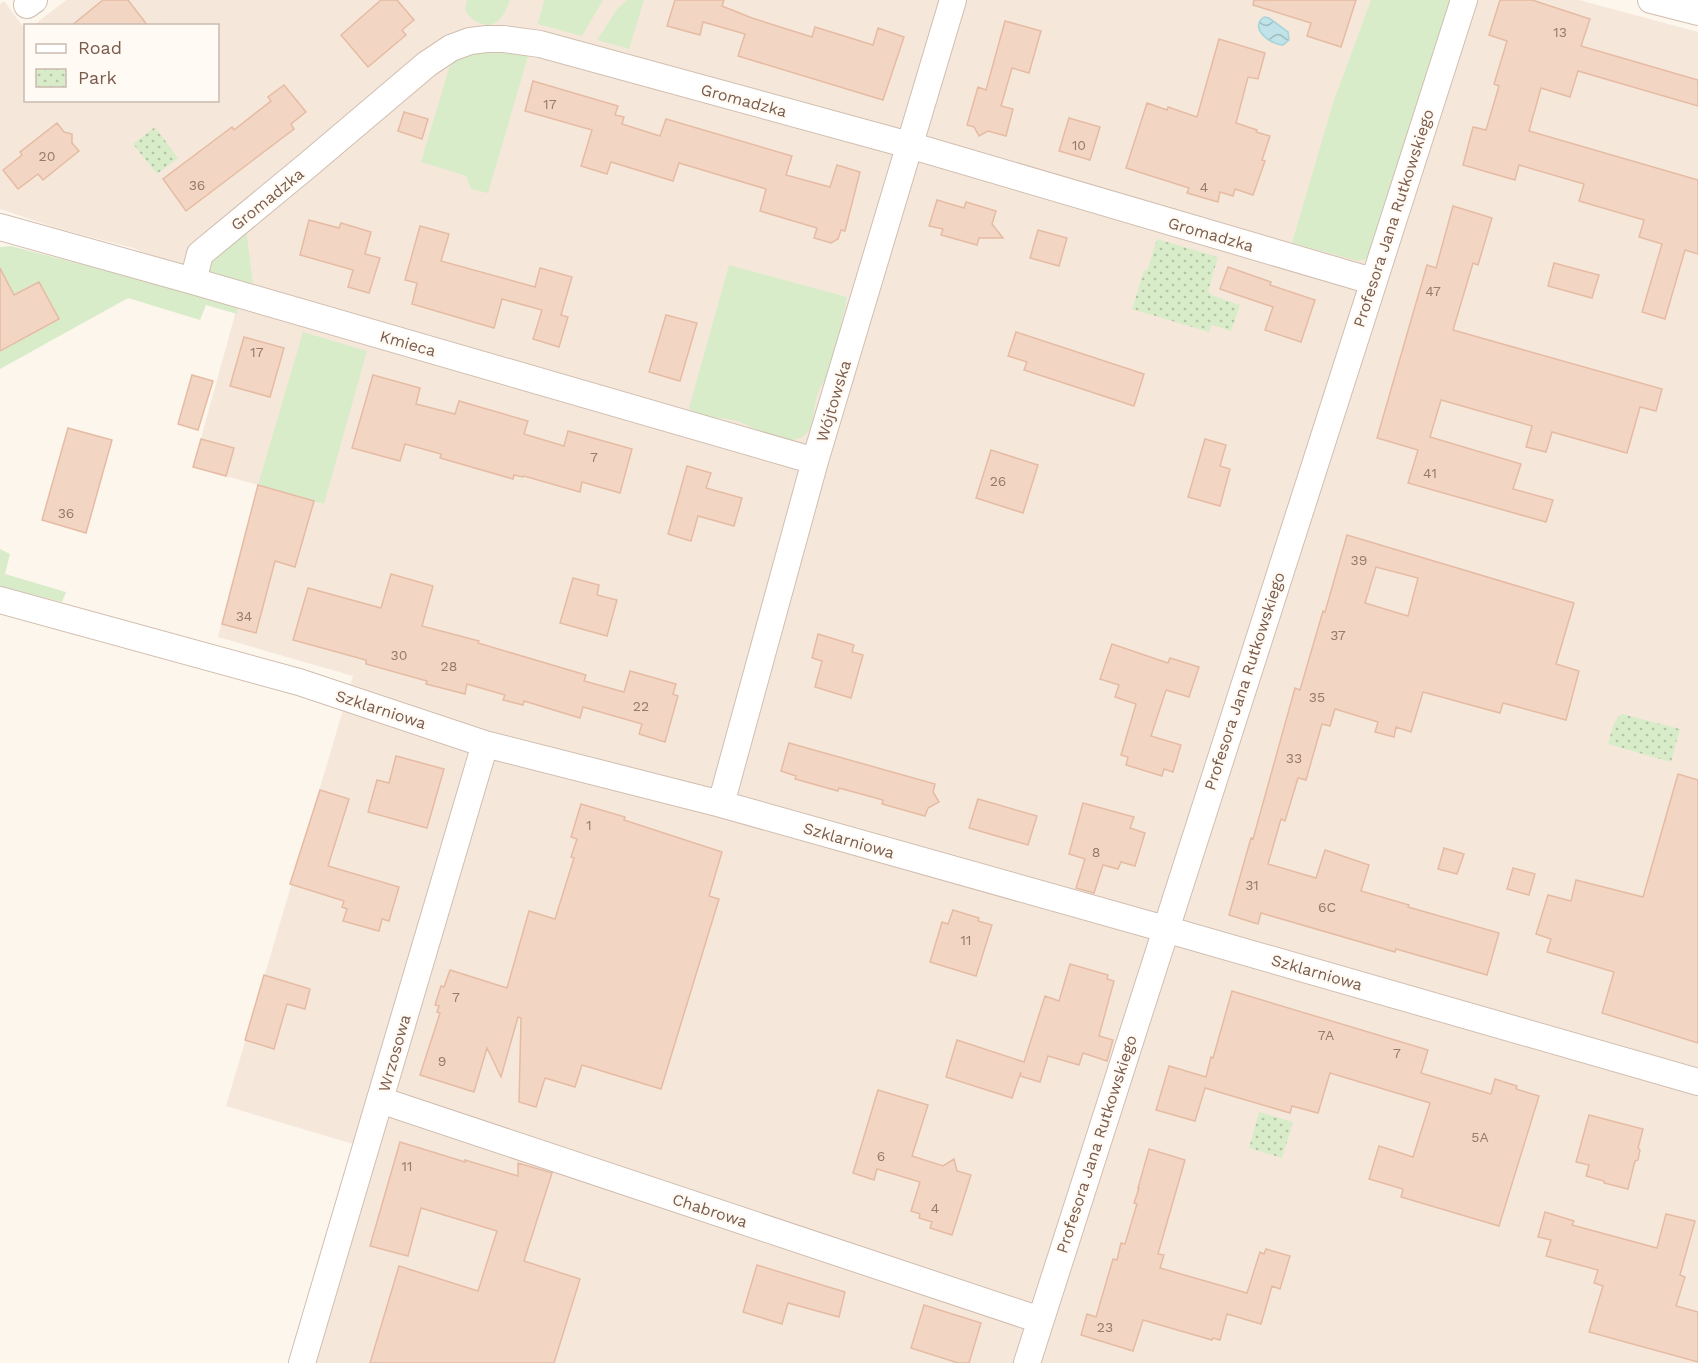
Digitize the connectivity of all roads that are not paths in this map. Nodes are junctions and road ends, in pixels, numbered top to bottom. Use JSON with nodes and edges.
{"nodes":[{"id":1,"x":953,"y":0,"type":"edge"},
{"id":2,"x":1464,"y":0,"type":"edge"},
{"id":3,"x":1651,"y":0,"type":"edge"},
{"id":4,"x":1698,"y":12,"type":"edge"},
{"id":5,"x":909,"y":145,"type":"junction"},
{"id":6,"x":0,"y":227,"type":"edge"},
{"id":7,"x":193,"y":280,"type":"junction"},
{"id":8,"x":1372,"y":281,"type":"junction"},
{"id":9,"x":815,"y":462,"type":"junction"},
{"id":10,"x":0,"y":600,"type":"edge"},
{"id":11,"x":485,"y":744,"type":"junction"},
{"id":12,"x":721,"y":804,"type":"junction"},
{"id":13,"x":1165,"y":929,"type":"junction"},
{"id":14,"x":1698,"y":1082,"type":"edge"},
{"id":15,"x":380,"y":1100,"type":"junction"},
{"id":16,"x":1040,"y":1320,"type":"junction"},
{"id":17,"x":302,"y":1363,"type":"edge"},
{"id":18,"x":1027,"y":1363,"type":"edge"}],
"edges":[{"from":1,"to":5,"type":"street","name":"Wójtowska"},
{"from":2,"to":8,"type":"street","name":"Profesora Jana Rutkowskiego"},
{"from":3,"to":4,"type":"street"},
{"from":5,"to":7,"type":"street","name":"Gromadzka"},
{"from":5,"to":8,"type":"street","name":"Gromadzka"},
{"from":5,"to":9,"type":"street","name":"Wójtowska"},
{"from":6,"to":7,"type":"street","name":"Kmieca"},
{"from":7,"to":9,"type":"street","name":"Kmieca"},
{"from":8,"to":13,"type":"street","name":"Profesora Jana Rutkowskiego"},
{"from":9,"to":12,"type":"street","name":"Wójtowska"},
{"from":10,"to":11,"type":"street","name":"Szklarniowa"},
{"from":11,"to":12,"type":"street","name":"Szklarniowa"},
{"from":11,"to":15,"type":"street","name":"Wrzosowa"},
{"from":12,"to":13,"type":"street","name":"Szklarniowa"},
{"from":13,"to":14,"type":"street","name":"Szklarniowa"},
{"from":13,"to":16,"type":"street","name":"Profesora Jana Rutkowskiego"},
{"from":15,"to":16,"type":"street","name":"Chabrowa"},
{"from":15,"to":17,"type":"street","name":"Wrzosowa"},
{"from":16,"to":18,"type":"street","name":"Profesora Jana Rutkowskiego"}]}
